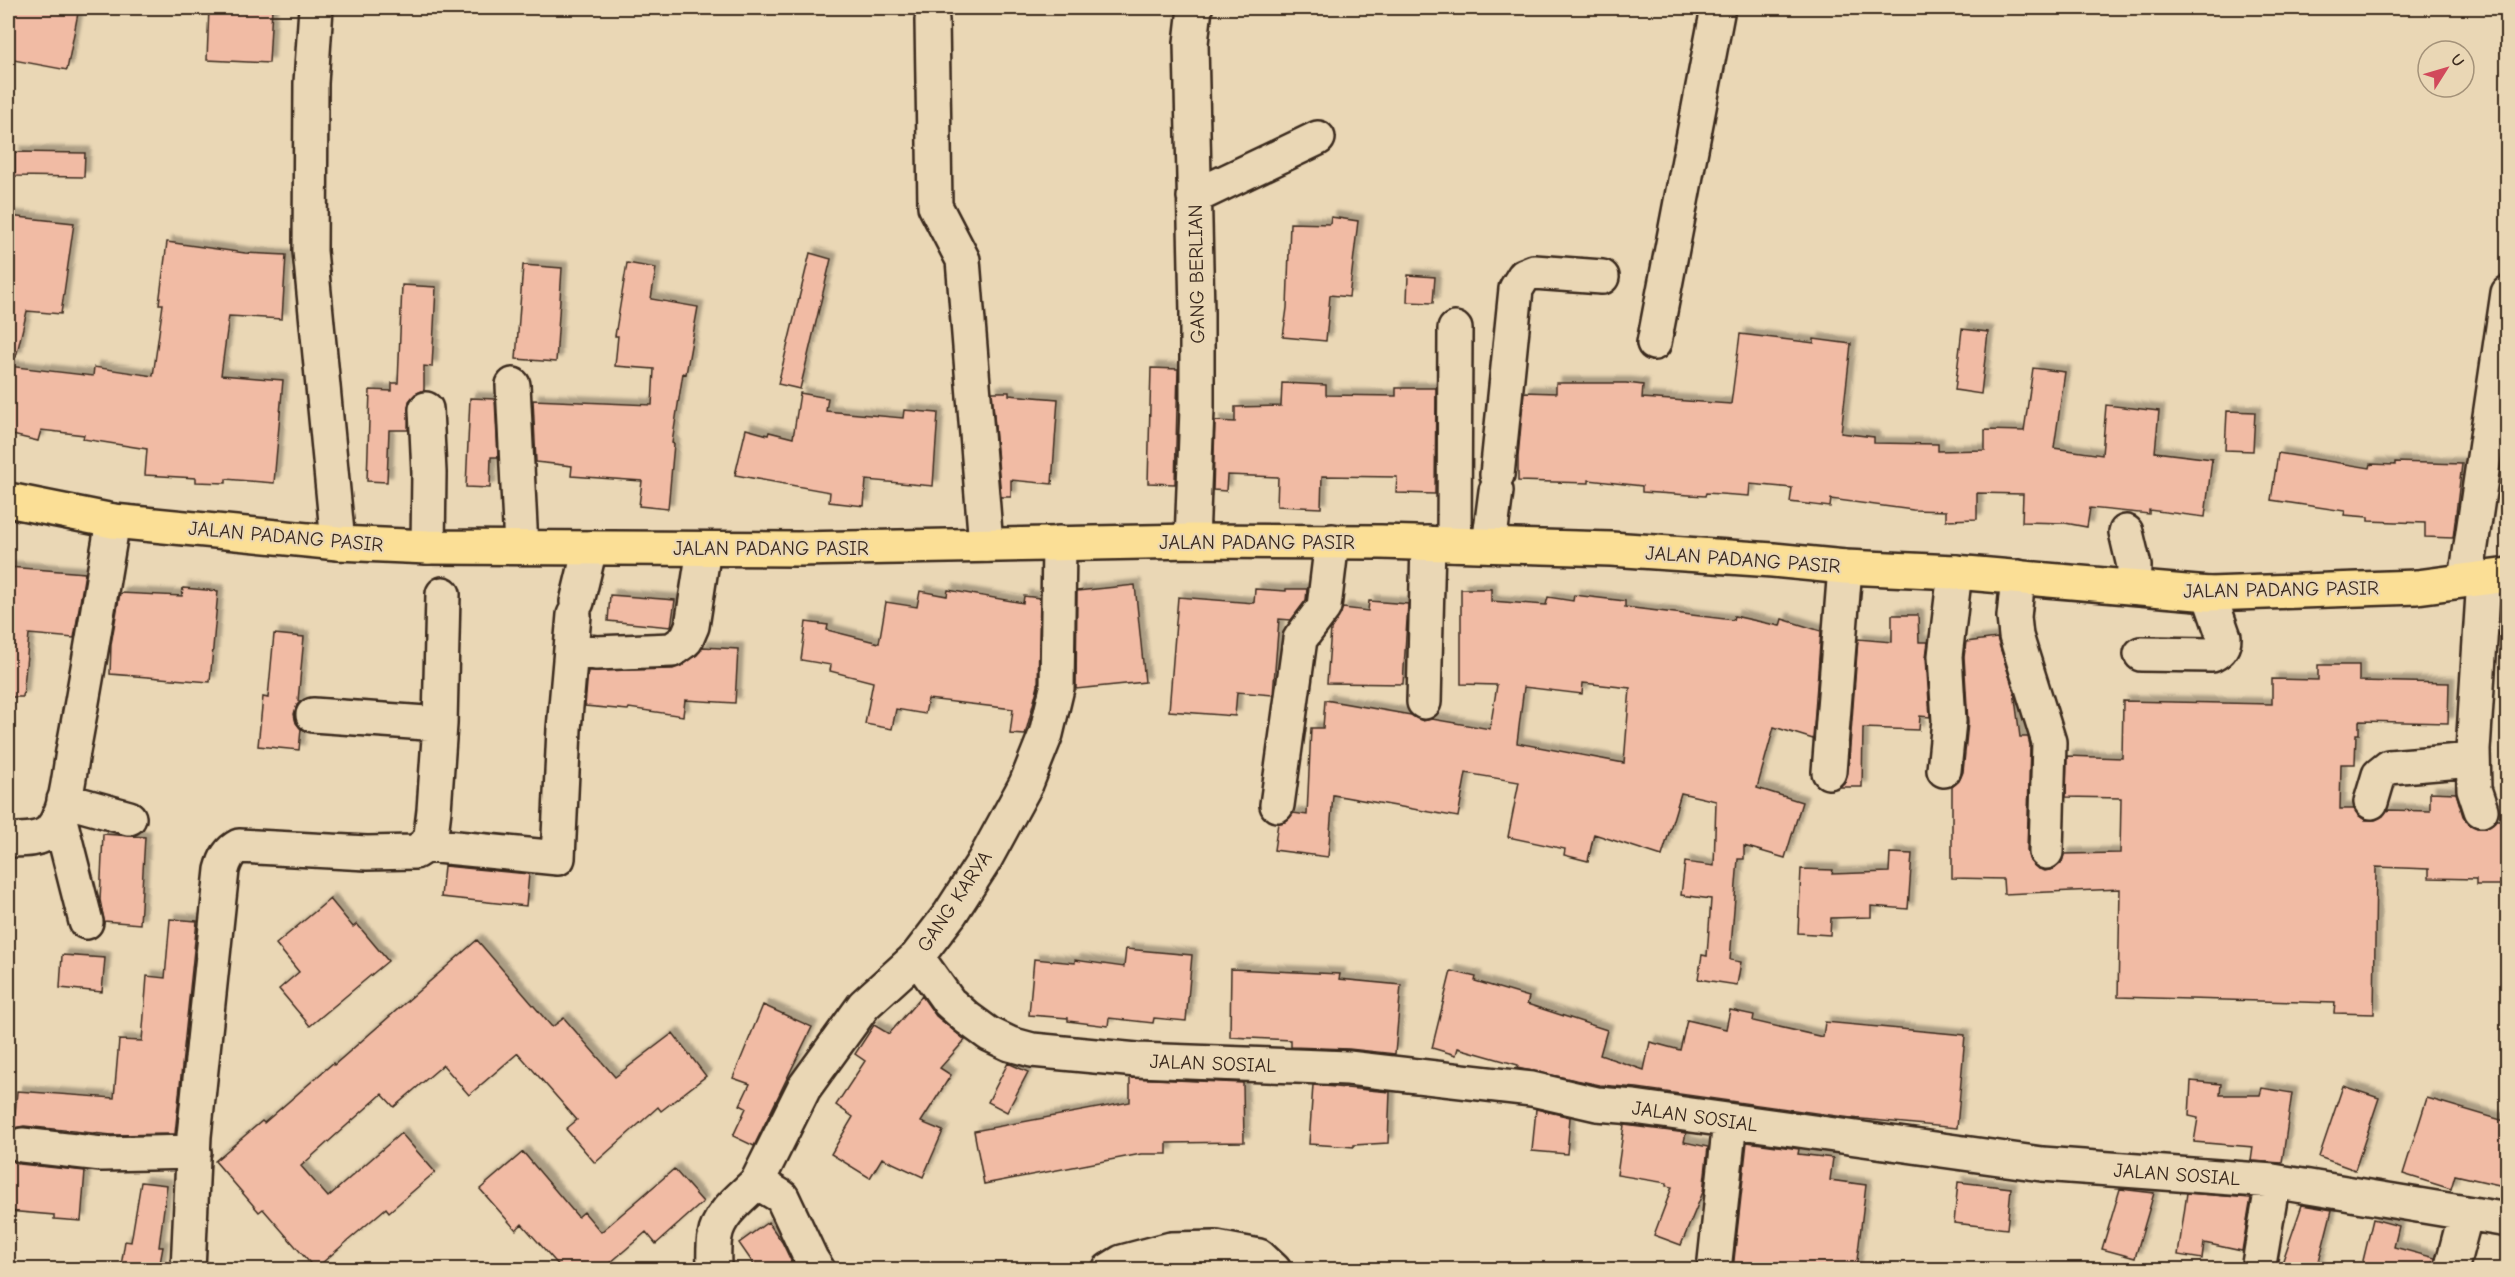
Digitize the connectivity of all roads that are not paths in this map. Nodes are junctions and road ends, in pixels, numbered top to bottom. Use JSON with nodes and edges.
{"nodes":[{"id":1,"x":316,"y":8,"type":"edge"},
{"id":2,"x":1195,"y":8,"type":"edge"},
{"id":3,"x":1718,"y":8,"type":"edge"},
{"id":4,"x":932,"y":20,"type":"dead end"},
{"id":5,"x":1318,"y":138,"type":"dead end"},
{"id":6,"x":1194,"y":198,"type":"junction"},
{"id":7,"x":1602,"y":277,"type":"dead end"},
{"id":8,"x":2508,"y":293,"type":"edge"},
{"id":9,"x":1455,"y":329,"type":"dead end"},
{"id":10,"x":1654,"y":343,"type":"dead end"},
{"id":11,"x":2503,"y":363,"type":"edge"},
{"id":12,"x":513,"y":385,"type":"dead end"},
{"id":13,"x":426,"y":410,"type":"dead end"},
{"id":14,"x":8,"y":500,"type":"edge"},
{"id":15,"x":113,"y":520,"type":"junction"},
{"id":16,"x":2126,"y":532,"type":"dead end"},
{"id":17,"x":1192,"y":541,"type":"junction"},
{"id":18,"x":1332,"y":541,"type":"junction"},
{"id":19,"x":338,"y":543,"type":"junction"},
{"id":20,"x":1059,"y":543,"type":"junction"},
{"id":21,"x":1441,"y":544,"type":"junction"},
{"id":22,"x":986,"y":545,"type":"junction"},
{"id":23,"x":1489,"y":545,"type":"junction"},
{"id":24,"x":438,"y":547,"type":"junction"},
{"id":25,"x":521,"y":547,"type":"junction"},
{"id":26,"x":590,"y":548,"type":"junction"},
{"id":27,"x":704,"y":549,"type":"junction"},
{"id":28,"x":1845,"y":567,"type":"junction"},
{"id":29,"x":1955,"y":572,"type":"junction"},
{"id":30,"x":2018,"y":577,"type":"junction"},
{"id":31,"x":2486,"y":578,"type":"edge"},
{"id":32,"x":2133,"y":587,"type":"junction"},
{"id":33,"x":2209,"y":594,"type":"junction"},
{"id":34,"x":571,"y":649,"type":"junction"},
{"id":35,"x":2141,"y":654,"type":"dead end"},
{"id":36,"x":1424,"y":702,"type":"dead end"},
{"id":37,"x":313,"y":715,"type":"dead end"},
{"id":38,"x":440,"y":724,"type":"junction"},
{"id":39,"x":2473,"y":760,"type":"junction"},
{"id":40,"x":1818,"y":769,"type":"dead end"},
{"id":41,"x":1944,"y":770,"type":"dead end"},
{"id":42,"x":2371,"y":802,"type":"dead end"},
{"id":43,"x":1277,"y":805,"type":"dead end"},
{"id":44,"x":61,"y":808,"type":"junction"},
{"id":45,"x":2481,"y":810,"type":"dead end"},
{"id":46,"x":129,"y":818,"type":"dead end"},
{"id":47,"x":8,"y":840,"type":"edge"},
{"id":48,"x":426,"y":845,"type":"junction"},
{"id":49,"x":2046,"y":852,"type":"dead end"},
{"id":50,"x":86,"y":922,"type":"dead end"},
{"id":51,"x":917,"y":957,"type":"junction"},
{"id":52,"x":1730,"y":1120,"type":"junction"},
{"id":53,"x":21,"y":1145,"type":"dead end"},
{"id":54,"x":194,"y":1152,"type":"junction"},
{"id":55,"x":2273,"y":1181,"type":"junction"},
{"id":56,"x":757,"y":1182,"type":"junction"},
{"id":57,"x":2466,"y":1212,"type":"junction"},
{"id":58,"x":2508,"y":1220,"type":"edge"},
{"id":59,"x":188,"y":1269,"type":"edge"},
{"id":60,"x":714,"y":1269,"type":"edge"},
{"id":61,"x":818,"y":1269,"type":"edge"},
{"id":62,"x":1109,"y":1269,"type":"edge"},
{"id":63,"x":1274,"y":1269,"type":"edge"},
{"id":64,"x":1714,"y":1269,"type":"edge"},
{"id":65,"x":2258,"y":1269,"type":"edge"},
{"id":66,"x":2451,"y":1269,"type":"edge"}],
"edges":[{"from":1,"to":19,"type":"street"},
{"from":2,"to":6,"type":"street","name":"GANG BERLIAN"},
{"from":3,"to":10,"type":"street"},
{"from":4,"to":22,"type":"street"},
{"from":5,"to":6,"type":"street"},
{"from":6,"to":17,"type":"street","name":"GANG BERLIAN"},
{"from":7,"to":23,"type":"street"},
{"from":8,"to":11,"type":"street"},
{"from":9,"to":21,"type":"street"},
{"from":11,"to":31,"type":"street"},
{"from":12,"to":25,"type":"street"},
{"from":13,"to":24,"type":"street"},
{"from":14,"to":15,"type":"highway","name":"JALAN PADANG PASIR"},
{"from":15,"to":19,"type":"highway","name":"JALAN PADANG PASIR"},
{"from":15,"to":44,"type":"street"},
{"from":16,"to":32,"type":"street"},
{"from":17,"to":18,"type":"highway","name":"JALAN PADANG PASIR"},
{"from":17,"to":20,"type":"highway","name":"JALAN PADANG PASIR"},
{"from":18,"to":21,"type":"highway","name":"JALAN PADANG PASIR"},
{"from":18,"to":43,"type":"street"},
{"from":19,"to":24,"type":"highway","name":"JALAN PADANG PASIR"},
{"from":20,"to":22,"type":"highway","name":"JALAN PADANG PASIR"},
{"from":20,"to":51,"type":"street","name":"GANG KARYA"},
{"from":21,"to":23,"type":"highway","name":"JALAN PADANG PASIR"},
{"from":21,"to":36,"type":"street"},
{"from":22,"to":27,"type":"highway","name":"JALAN PADANG PASIR"},
{"from":23,"to":28,"type":"highway","name":"JALAN PADANG PASIR"},
{"from":24,"to":25,"type":"highway","name":"JALAN PADANG PASIR"},
{"from":24,"to":38,"type":"street"},
{"from":25,"to":26,"type":"highway","name":"JALAN PADANG PASIR"},
{"from":26,"to":27,"type":"highway","name":"JALAN PADANG PASIR"},
{"from":26,"to":34,"type":"street"},
{"from":27,"to":34,"type":"street"},
{"from":28,"to":29,"type":"highway","name":"JALAN PADANG PASIR"},
{"from":28,"to":40,"type":"street"},
{"from":29,"to":30,"type":"highway","name":"JALAN PADANG PASIR"},
{"from":29,"to":41,"type":"street"},
{"from":30,"to":32,"type":"highway","name":"JALAN PADANG PASIR"},
{"from":30,"to":49,"type":"street"},
{"from":31,"to":33,"type":"highway","name":"JALAN PADANG PASIR"},
{"from":31,"to":39,"type":"street"},
{"from":32,"to":33,"type":"highway","name":"JALAN PADANG PASIR"},
{"from":33,"to":35,"type":"street"},
{"from":34,"to":48,"type":"street"},
{"from":37,"to":38,"type":"street"},
{"from":38,"to":48,"type":"street"},
{"from":39,"to":42,"type":"street"},
{"from":39,"to":45,"type":"street"},
{"from":44,"to":46,"type":"street"},
{"from":44,"to":47,"type":"street"},
{"from":44,"to":50,"type":"street"},
{"from":48,"to":54,"type":"street"},
{"from":51,"to":52,"type":"street","name":"JALAN SOSIAL"},
{"from":51,"to":56,"type":"street","name":"GANG KARYA"},
{"from":52,"to":55,"type":"street","name":"JALAN SOSIAL"},
{"from":52,"to":64,"type":"street"},
{"from":53,"to":54,"type":"street"},
{"from":54,"to":59,"type":"street"},
{"from":55,"to":57,"type":"street","name":"JALAN SOSIAL"},
{"from":55,"to":65,"type":"street"},
{"from":56,"to":60,"type":"street","name":"GANG KARYA"},
{"from":56,"to":61,"type":"street"},
{"from":57,"to":58,"type":"street","name":"JALAN SOSIAL"},
{"from":57,"to":66,"type":"street"},
{"from":62,"to":63,"type":"street"}]}
